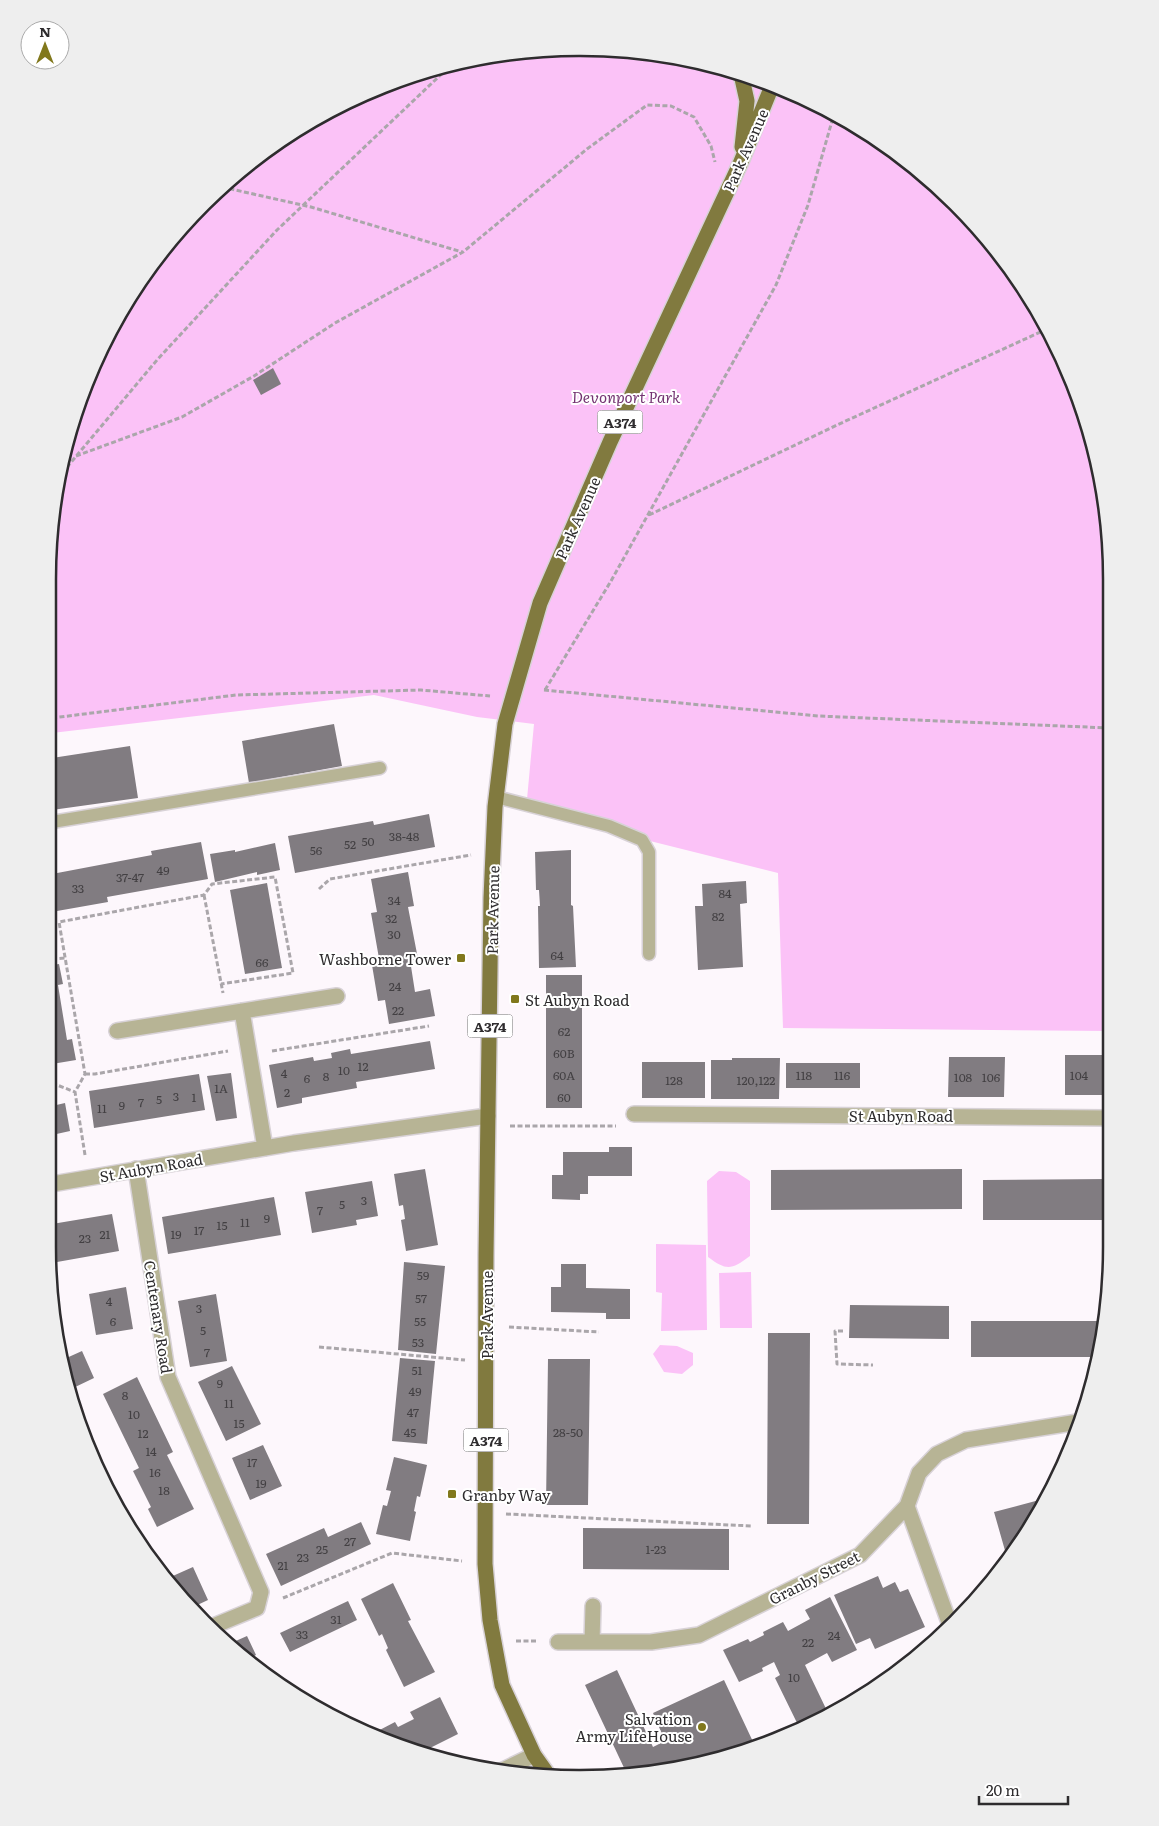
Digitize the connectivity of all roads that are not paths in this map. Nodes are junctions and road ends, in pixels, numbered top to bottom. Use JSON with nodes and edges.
{"nodes":[{"id":1,"x":742,"y":82,"type":"edge"},
{"id":2,"x":770,"y":92,"type":"edge"},
{"id":3,"x":740,"y":164,"type":"junction"},
{"id":4,"x":380,"y":768,"type":"dead end"},
{"id":5,"x":496,"y":797,"type":"junction"},
{"id":6,"x":56,"y":821,"type":"edge"},
{"id":7,"x":649,"y":954,"type":"dead end"},
{"id":8,"x":337,"y":996,"type":"dead end"},
{"id":9,"x":234,"y":1012,"type":"junction"},
{"id":10,"x":117,"y":1031,"type":"dead end"},
{"id":11,"x":634,"y":1114,"type":"road end"},
{"id":12,"x":1103,"y":1118,"type":"edge"},
{"id":13,"x":488,"y":1121,"type":"junction"},
{"id":14,"x":265,"y":1148,"type":"junction"},
{"id":15,"x":136,"y":1169,"type":"junction"},
{"id":16,"x":56,"y":1183,"type":"edge"},
{"id":17,"x":1072,"y":1423,"type":"edge"},
{"id":18,"x":907,"y":1506,"type":"junction"},
{"id":19,"x":593,"y":1606,"type":"dead end"},
{"id":20,"x":947,"y":1618,"type":"edge"},
{"id":21,"x":218,"y":1624,"type":"edge"},
{"id":22,"x":558,"y":1642,"type":"road end"},
{"id":23,"x":592,"y":1642,"type":"junction"},
{"id":24,"x":534,"y":1755,"type":"junction"},
{"id":25,"x":513,"y":1765,"type":"edge"},
{"id":26,"x":544,"y":1769,"type":"edge"}],
"edges":[{"from":1,"to":3,"type":"main road","number":"A374"},
{"from":2,"to":3,"type":"main road","name":"Park Avenue","number":"A374"},
{"from":3,"to":5,"type":"main road","name":"Park Avenue","number":"A374"},
{"from":4,"to":6,"type":"lane"},
{"from":5,"to":7,"type":"lane"},
{"from":5,"to":13,"type":"main road","name":"Park Avenue","number":"A374"},
{"from":8,"to":9,"type":"street"},
{"from":9,"to":10,"type":"street"},
{"from":9,"to":14,"type":"street"},
{"from":11,"to":12,"type":"street","name":"St Aubyn Road"},
{"from":13,"to":14,"type":"street","name":"St Aubyn Road"},
{"from":13,"to":24,"type":"main road","name":"Park Avenue","number":"A374"},
{"from":14,"to":15,"type":"street","name":"St Aubyn Road"},
{"from":15,"to":16,"type":"street","name":"St Aubyn Road"},
{"from":15,"to":21,"type":"street","name":"Centenary Road"},
{"from":17,"to":18,"type":"street","name":"Granby Street"},
{"from":18,"to":20,"type":"street"},
{"from":18,"to":23,"type":"street","name":"Granby Street"},
{"from":19,"to":23,"type":"street"},
{"from":22,"to":23,"type":"street","name":"Granby Street"},
{"from":24,"to":25,"type":"street"},
{"from":24,"to":26,"type":"main road","name":"Park Avenue","number":"A374"}]}
